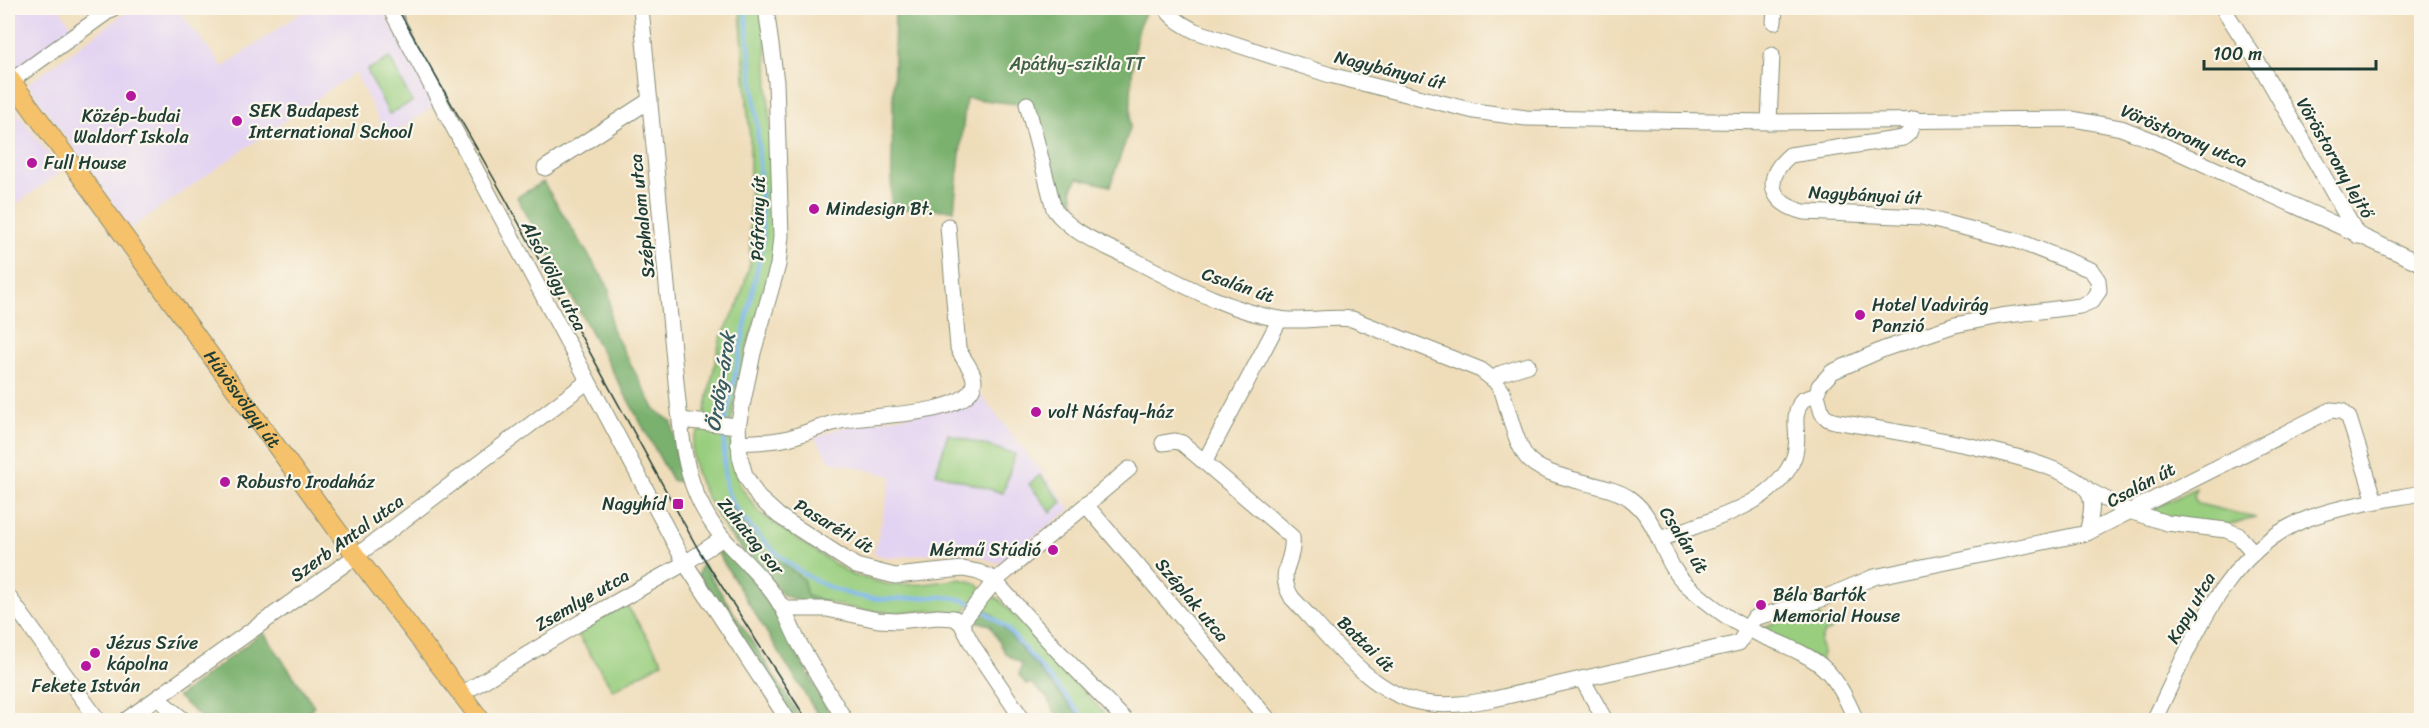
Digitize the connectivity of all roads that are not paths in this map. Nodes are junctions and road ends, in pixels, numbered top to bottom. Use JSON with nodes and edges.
{"nodes":[{"id":1,"x":113,"y":8,"type":"edge"},
{"id":2,"x":390,"y":8,"type":"edge"},
{"id":3,"x":641,"y":8,"type":"edge"},
{"id":4,"x":766,"y":8,"type":"edge"},
{"id":5,"x":1166,"y":8,"type":"edge"},
{"id":6,"x":2223,"y":8,"type":"edge"},
{"id":7,"x":1772,"y":55,"type":"dead end"},
{"id":8,"x":9,"y":80,"type":"edge"},
{"id":9,"x":650,"y":100,"type":"junction"},
{"id":10,"x":1027,"y":104,"type":"dead end"},
{"id":11,"x":1914,"y":120,"type":"junction"},
{"id":12,"x":1769,"y":122,"type":"junction"},
{"id":13,"x":545,"y":168,"type":"dead end"},
{"id":14,"x":948,"y":226,"type":"dead end"},
{"id":15,"x":2358,"y":236,"type":"junction"},
{"id":16,"x":2421,"y":264,"type":"edge"},
{"id":17,"x":1280,"y":320,"type":"junction"},
{"id":18,"x":1528,"y":365,"type":"dead end"},
{"id":19,"x":1493,"y":379,"type":"junction"},
{"id":20,"x":587,"y":382,"type":"junction"},
{"id":21,"x":1817,"y":395,"type":"junction"},
{"id":22,"x":680,"y":420,"type":"junction"},
{"id":23,"x":738,"y":426,"type":"junction"},
{"id":24,"x":738,"y":443,"type":"junction"},
{"id":25,"x":1163,"y":443,"type":"dead end"},
{"id":26,"x":1205,"y":462,"type":"junction"},
{"id":27,"x":1129,"y":469,"type":"dead end"},
{"id":28,"x":2086,"y":489,"type":"junction"},
{"id":29,"x":2421,"y":493,"type":"edge"},
{"id":30,"x":2374,"y":501,"type":"junction"},
{"id":31,"x":1086,"y":505,"type":"junction"},
{"id":32,"x":2129,"y":512,"type":"junction"},
{"id":33,"x":2087,"y":533,"type":"junction"},
{"id":34,"x":723,"y":538,"type":"junction"},
{"id":35,"x":1660,"y":539,"type":"junction"},
{"id":36,"x":2254,"y":553,"type":"junction"},
{"id":37,"x":356,"y":556,"type":"junction"},
{"id":38,"x":685,"y":563,"type":"junction"},
{"id":39,"x":990,"y":586,"type":"junction"},
{"id":40,"x":8,"y":596,"type":"edge"},
{"id":41,"x":780,"y":604,"type":"junction"},
{"id":42,"x":965,"y":619,"type":"junction"},
{"id":43,"x":1746,"y":628,"type":"junction"},
{"id":44,"x":1582,"y":680,"type":"junction"},
{"id":45,"x":460,"y":695,"type":"junction"},
{"id":46,"x":158,"y":699,"type":"junction"},
{"id":47,"x":98,"y":720,"type":"edge"},
{"id":48,"x":126,"y":720,"type":"edge"},
{"id":49,"x":184,"y":720,"type":"edge"},
{"id":50,"x":481,"y":720,"type":"edge"},
{"id":51,"x":789,"y":720,"type":"edge"},
{"id":52,"x":845,"y":720,"type":"edge"},
{"id":53,"x":1023,"y":720,"type":"edge"},
{"id":54,"x":1125,"y":720,"type":"edge"},
{"id":55,"x":1269,"y":720,"type":"edge"},
{"id":56,"x":1605,"y":720,"type":"edge"},
{"id":57,"x":1856,"y":720,"type":"edge"},
{"id":58,"x":2154,"y":720,"type":"edge"}],
"edges":[{"from":1,"to":8,"type":"street"},
{"from":2,"to":20,"type":"street","name":"Alsó Völgy utca"},
{"from":3,"to":9,"type":"street","name":"Széphalom utca"},
{"from":4,"to":23,"type":"street","name":"Páfrány út"},
{"from":5,"to":12,"type":"street","name":"Nagybányai út"},
{"from":6,"to":15,"type":"street","name":"Vöröstorony lejtő"},
{"from":7,"to":12,"type":"street"},
{"from":8,"to":37,"type":"main road","name":"Hűvösvölgyi út"},
{"from":9,"to":13,"type":"street"},
{"from":9,"to":22,"type":"street","name":"Széphalom utca"},
{"from":10,"to":17,"type":"street","name":"Csalán út"},
{"from":11,"to":12,"type":"street","name":"Nagybányai út"},
{"from":11,"to":15,"type":"street","name":"Vöröstorony utca"},
{"from":11,"to":21,"type":"street","name":"Nagybányai út"},
{"from":14,"to":24,"type":"street"},
{"from":15,"to":16,"type":"street","name":"Vöröstorony utca"},
{"from":17,"to":19,"type":"street","name":"Csalán út"},
{"from":17,"to":26,"type":"street"},
{"from":18,"to":19,"type":"street"},
{"from":19,"to":35,"type":"street","name":"Csalán út"},
{"from":20,"to":37,"type":"street","name":"Szerb Antal utca"},
{"from":20,"to":38,"type":"street","name":"Alsó Völgy utca"},
{"from":21,"to":28,"type":"street"},
{"from":21,"to":35,"type":"street"},
{"from":22,"to":23,"type":"street"},
{"from":22,"to":34,"type":"street","name":"Zuhatag sor"},
{"from":23,"to":24,"type":"street","name":"Pasaréti út"},
{"from":24,"to":39,"type":"street","name":"Pasaréti út"},
{"from":25,"to":26,"type":"street"},
{"from":26,"to":44,"type":"street","name":"Battai út"},
{"from":27,"to":31,"type":"street"},
{"from":28,"to":32,"type":"street"},
{"from":28,"to":33,"type":"street"},
{"from":29,"to":30,"type":"street","name":"Kapy utca"},
{"from":30,"to":32,"type":"street","name":"Csalán út"},
{"from":30,"to":36,"type":"street","name":"Kapy utca"},
{"from":31,"to":39,"type":"street"},
{"from":31,"to":55,"type":"street","name":"Széplak utca"},
{"from":32,"to":33,"type":"street","name":"Csalán út"},
{"from":32,"to":36,"type":"street"},
{"from":33,"to":43,"type":"street","name":"Csalán út"},
{"from":34,"to":38,"type":"street","name":"Zsemlye utca"},
{"from":34,"to":41,"type":"street","name":"Zuhatag sor"},
{"from":35,"to":43,"type":"street","name":"Csalán út"},
{"from":36,"to":58,"type":"street","name":"Kapy utca"},
{"from":37,"to":45,"type":"main road","name":"Hűvösvölgyi út"},
{"from":37,"to":46,"type":"street","name":"Szerb Antal utca"},
{"from":38,"to":45,"type":"street","name":"Zsemlye utca"},
{"from":38,"to":51,"type":"street","name":"Alsó Völgy utca"},
{"from":39,"to":42,"type":"street"},
{"from":39,"to":54,"type":"street","name":"Pasaréti út"},
{"from":40,"to":47,"type":"street"},
{"from":41,"to":42,"type":"street","name":"Zuhatag sor"},
{"from":41,"to":52,"type":"street","name":"Zuhatag sor"},
{"from":42,"to":53,"type":"street"},
{"from":43,"to":44,"type":"street","name":"Battai út"},
{"from":43,"to":57,"type":"street"},
{"from":44,"to":56,"type":"street"},
{"from":45,"to":50,"type":"main road","name":"Hűvösvölgyi út"},
{"from":46,"to":48,"type":"street","name":"Szerb Antal utca"},
{"from":46,"to":49,"type":"street"}]}
